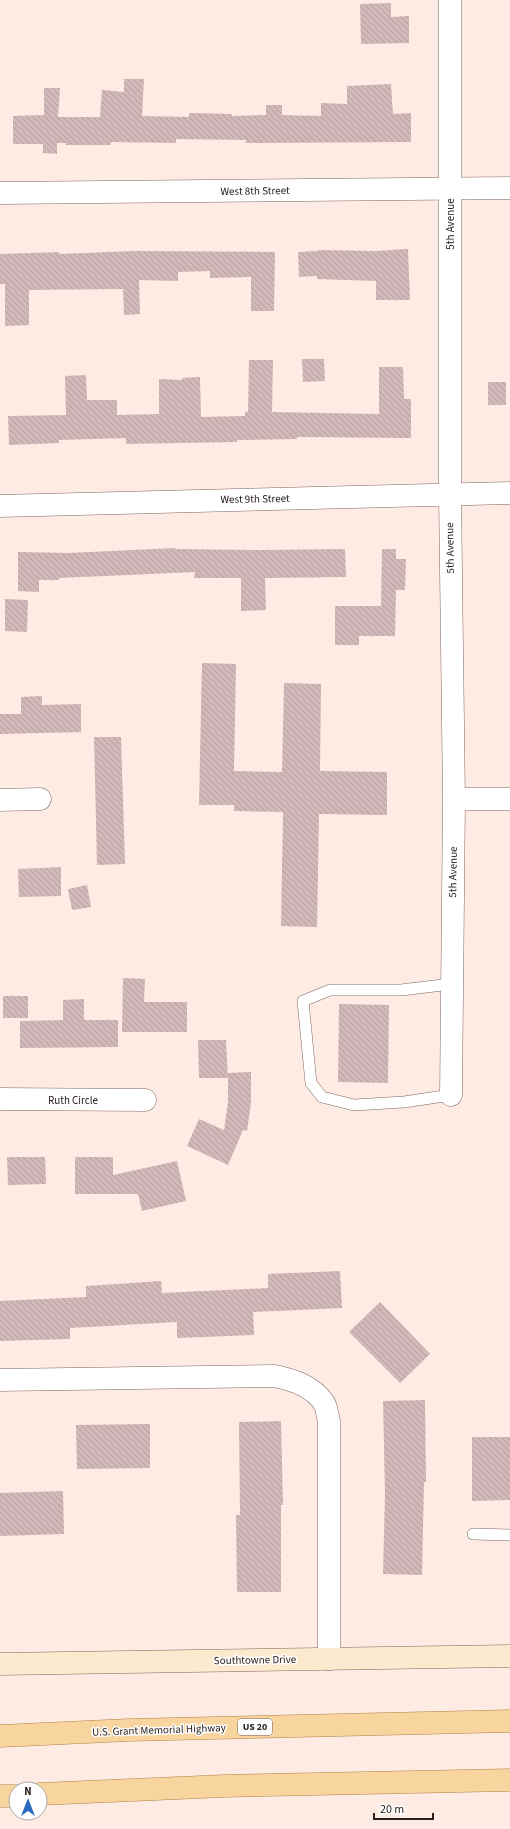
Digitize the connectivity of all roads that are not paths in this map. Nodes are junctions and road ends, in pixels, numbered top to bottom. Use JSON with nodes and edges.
{"nodes":[{"id":1,"x":450,"y":0,"type":"edge"},
{"id":2,"x":510,"y":188,"type":"edge"},
{"id":3,"x":450,"y":189,"type":"junction"},
{"id":4,"x":0,"y":193,"type":"edge"},
{"id":5,"x":510,"y":493,"type":"edge"},
{"id":6,"x":450,"y":494,"type":"junction"},
{"id":7,"x":0,"y":506,"type":"edge"},
{"id":8,"x":40,"y":799,"type":"dead end"},
{"id":9,"x":454,"y":799,"type":"junction"},
{"id":10,"x":510,"y":799,"type":"edge"},
{"id":11,"x":0,"y":800,"type":"edge"},
{"id":12,"x":451,"y":984,"type":"junction"},
{"id":13,"x":451,"y":1095,"type":"joint"},
{"id":14,"x":0,"y":1100,"type":"edge"},
{"id":15,"x":145,"y":1100,"type":"dead end"},
{"id":16,"x":0,"y":1380,"type":"edge"},
{"id":17,"x":473,"y":1534,"type":"dead end"},
{"id":18,"x":510,"y":1535,"type":"edge"},
{"id":19,"x":510,"y":1656,"type":"edge"},
{"id":20,"x":329,"y":1659,"type":"junction"},
{"id":21,"x":0,"y":1664,"type":"edge"},
{"id":22,"x":510,"y":1721,"type":"edge"},
{"id":23,"x":0,"y":1736,"type":"edge"},
{"id":24,"x":510,"y":1780,"type":"edge"},
{"id":25,"x":48,"y":1794,"type":"edge"}],
"edges":[{"from":1,"to":3,"type":"street","name":"5th Avenue"},
{"from":2,"to":3,"type":"street","name":"West 8th Street"},
{"from":3,"to":4,"type":"street","name":"West 8th Street"},
{"from":3,"to":6,"type":"street","name":"5th Avenue"},
{"from":5,"to":6,"type":"street","name":"West 9th Street"},
{"from":6,"to":7,"type":"street","name":"West 9th Street"},
{"from":6,"to":9,"type":"street","name":"5th Avenue"},
{"from":8,"to":11,"type":"street"},
{"from":9,"to":10,"type":"street"},
{"from":9,"to":12,"type":"street","name":"5th Avenue"},
{"from":12,"to":13,"type":"street","name":"5th Avenue"},
{"from":12,"to":13,"type":"lane"},
{"from":14,"to":15,"type":"street","name":"Ruth Circle"},
{"from":16,"to":20,"type":"street"},
{"from":17,"to":18,"type":"lane"},
{"from":19,"to":20,"type":"street","name":"Southtowne Drive"},
{"from":20,"to":21,"type":"street","name":"Southtowne Drive"},
{"from":22,"to":23,"type":"main road","name":"U.S. Grant Memorial Highway","number":"US 20"},
{"from":24,"to":25,"type":"main road"}]}
